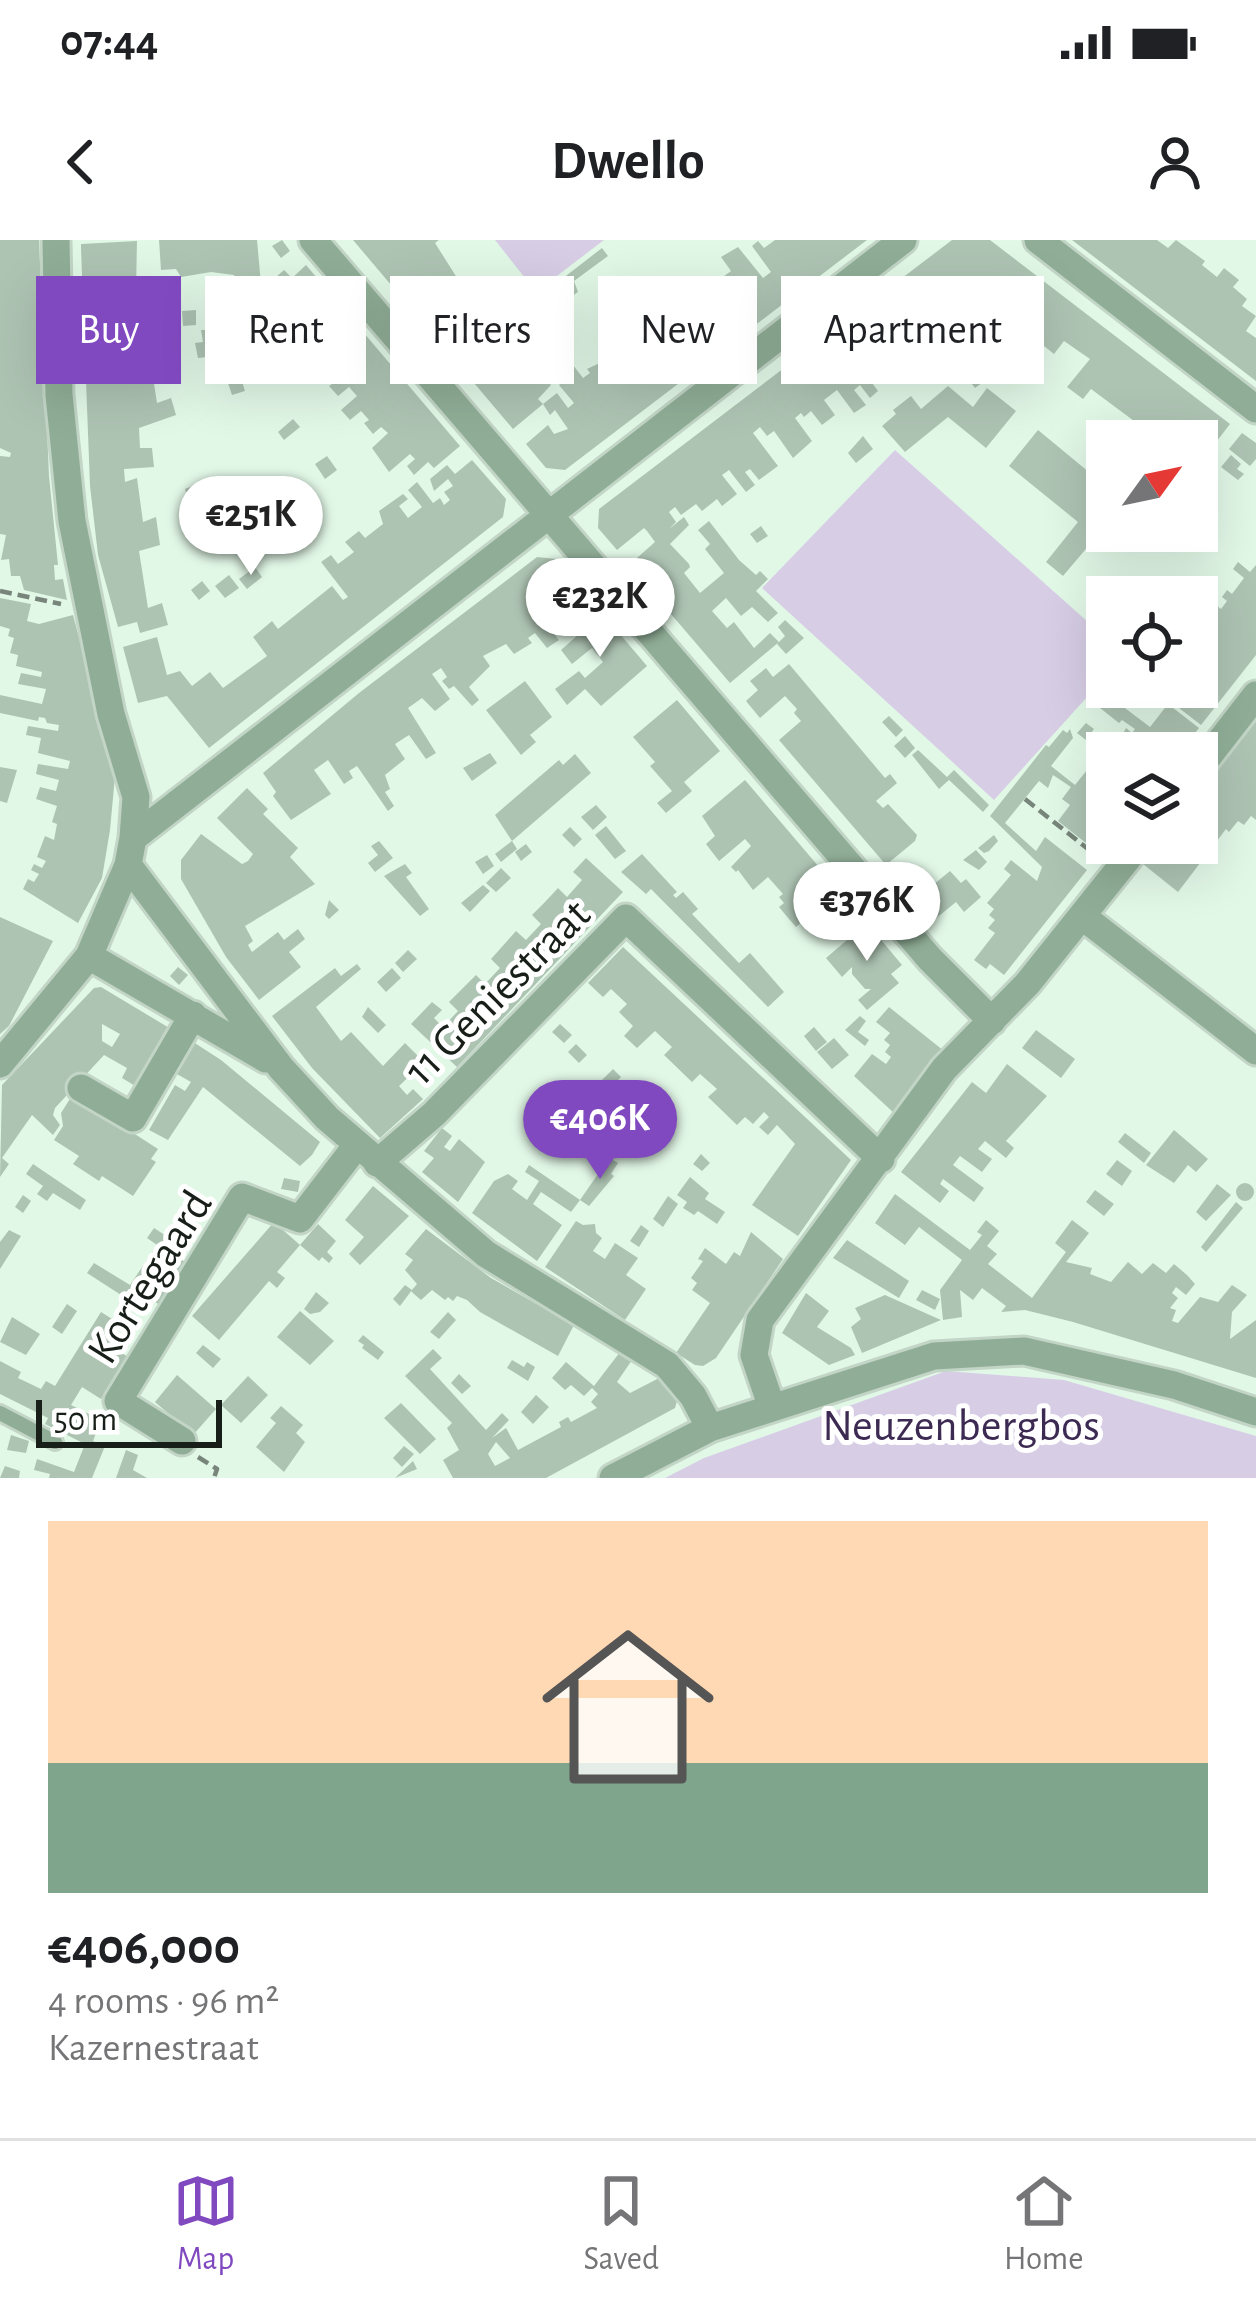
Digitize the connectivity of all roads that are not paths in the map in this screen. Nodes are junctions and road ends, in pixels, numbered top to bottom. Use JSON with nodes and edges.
{"nodes":[{"id":1,"x":56,"y":240,"type":"edge"},
{"id":2,"x":313,"y":240,"type":"edge"},
{"id":3,"x":903,"y":240,"type":"edge"},
{"id":4,"x":1038,"y":240,"type":"edge"},
{"id":5,"x":1256,"y":409,"type":"edge"},
{"id":6,"x":549,"y":514,"type":"junction"},
{"id":7,"x":1256,"y":695,"type":"edge"},
{"id":8,"x":1218,"y":744,"type":"edge"},
{"id":9,"x":131,"y":852,"type":"junction"},
{"id":10,"x":1123,"y":864,"type":"edge"},
{"id":11,"x":1082,"y":916,"type":"junction"},
{"id":12,"x":89,"y":956,"type":"junction"},
{"id":13,"x":193,"y":1016,"type":"junction"},
{"id":14,"x":992,"y":1021,"type":"junction"},
{"id":15,"x":1256,"y":1051,"type":"edge"},
{"id":16,"x":0,"y":1064,"type":"edge"},
{"id":17,"x":281,"y":1068,"type":"junction"},
{"id":18,"x":81,"y":1088,"type":"dead end"},
{"id":19,"x":367,"y":1154,"type":"junction"},
{"id":20,"x":880,"y":1159,"type":"junction"},
{"id":21,"x":771,"y":1406,"type":"junction"},
{"id":22,"x":1256,"y":1412,"type":"edge"},
{"id":23,"x":0,"y":1413,"type":"edge"},
{"id":24,"x":710,"y":1428,"type":"junction"},
{"id":25,"x":182,"y":1441,"type":"dead end"},
{"id":26,"x":55,"y":1442,"type":"dead end"},
{"id":27,"x":613,"y":1478,"type":"edge"}],
"edges":[{"from":1,"to":9,"type":"street"},
{"from":2,"to":6,"type":"street"},
{"from":3,"to":6,"type":"street"},
{"from":4,"to":5,"type":"street"},
{"from":6,"to":9,"type":"street"},
{"from":6,"to":14,"type":"street"},
{"from":7,"to":8,"type":"street"},
{"from":9,"to":12,"type":"street"},
{"from":9,"to":17,"type":"street"},
{"from":10,"to":11,"type":"street"},
{"from":11,"to":14,"type":"street"},
{"from":11,"to":15,"type":"street"},
{"from":12,"to":13,"type":"street"},
{"from":12,"to":16,"type":"street"},
{"from":13,"to":17,"type":"street"},
{"from":13,"to":18,"type":"street"},
{"from":14,"to":20,"type":"street"},
{"from":17,"to":19,"type":"street"},
{"from":19,"to":20,"type":"street","name":"11 Geniestraat"},
{"from":19,"to":24,"type":"street"},
{"from":19,"to":25,"type":"street","name":"Kortegaard"},
{"from":20,"to":21,"type":"street"},
{"from":21,"to":22,"type":"street"},
{"from":21,"to":24,"type":"street"},
{"from":23,"to":26,"type":"lane"},
{"from":24,"to":27,"type":"street"}]}
